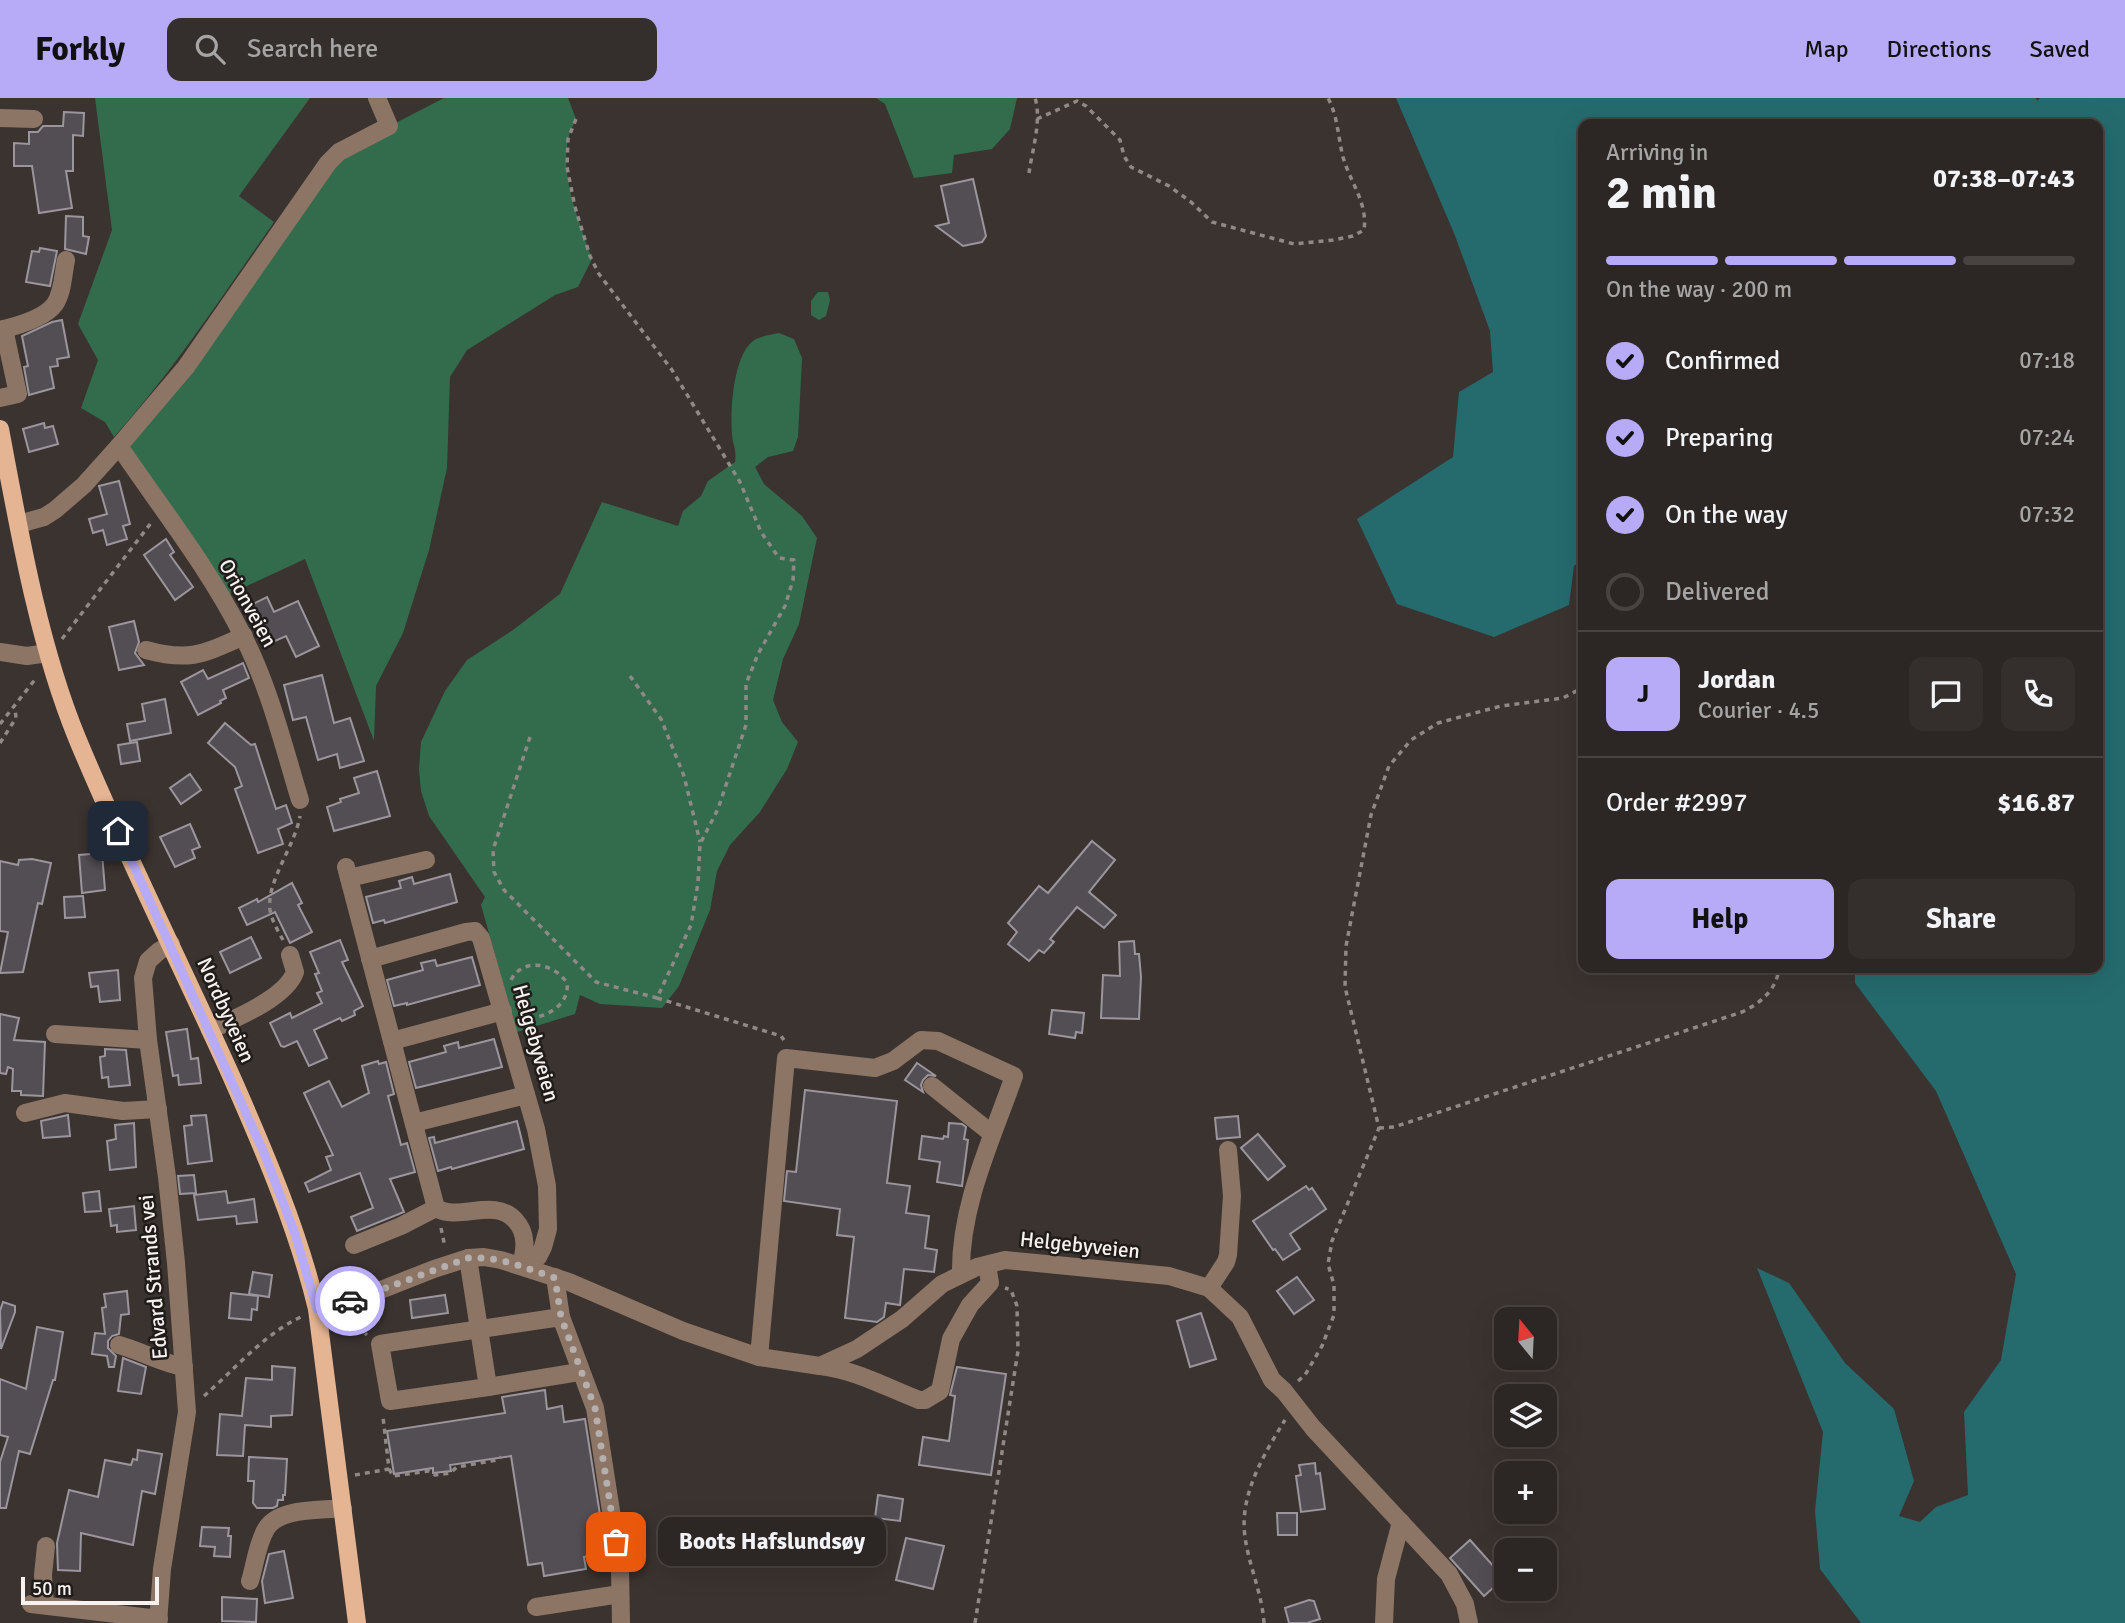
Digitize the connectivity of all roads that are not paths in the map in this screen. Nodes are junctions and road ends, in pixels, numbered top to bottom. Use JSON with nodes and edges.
{"nodes":[{"id":1,"x":377,"y":98,"type":"edge"},
{"id":2,"x":0,"y":118,"type":"edge"},
{"id":3,"x":34,"y":119,"type":"dead end"},
{"id":4,"x":66,"y":260,"type":"dead end"},
{"id":5,"x":2,"y":330,"type":"edge"},
{"id":6,"x":0,"y":398,"type":"edge"},
{"id":7,"x":0,"y":429,"type":"edge"},
{"id":8,"x":119,"y":446,"type":"junction"},
{"id":9,"x":19,"y":524,"type":"junction"},
{"id":10,"x":243,"y":636,"type":"junction"},
{"id":11,"x":146,"y":650,"type":"dead end"},
{"id":12,"x":0,"y":652,"type":"edge"},
{"id":13,"x":48,"y":653,"type":"junction"},
{"id":14,"x":300,"y":800,"type":"road end"},
{"id":15,"x":426,"y":860,"type":"dead end"},
{"id":16,"x":171,"y":944,"type":"junction"},
{"id":17,"x":290,"y":955,"type":"road end"},
{"id":18,"x":370,"y":959,"type":"junction"},
{"id":19,"x":508,"y":1009,"type":"junction"},
{"id":20,"x":210,"y":1030,"type":"junction"},
{"id":21,"x":55,"y":1034,"type":"dead end"},
{"id":22,"x":148,"y":1040,"type":"junction"},
{"id":23,"x":392,"y":1041,"type":"junction"},
{"id":24,"x":932,"y":1086,"type":"dead end"},
{"id":25,"x":526,"y":1095,"type":"junction"},
{"id":26,"x":158,"y":1110,"type":"junction"},
{"id":27,"x":25,"y":1113,"type":"dead end"},
{"id":28,"x":414,"y":1123,"type":"junction"},
{"id":29,"x":991,"y":1133,"type":"junction"},
{"id":30,"x":1228,"y":1150,"type":"dead end"},
{"id":31,"x":436,"y":1208,"type":"junction"},
{"id":32,"x":354,"y":1245,"type":"dead end"},
{"id":33,"x":468,"y":1258,"type":"junction"},
{"id":34,"x":521,"y":1266,"type":"junction"},
{"id":35,"x":961,"y":1273,"type":"junction"},
{"id":36,"x":989,"y":1274,"type":"junction"},
{"id":37,"x":555,"y":1278,"type":"junction"},
{"id":38,"x":1209,"y":1287,"type":"junction"},
{"id":39,"x":322,"y":1308,"type":"junction"},
{"id":40,"x":561,"y":1317,"type":"junction"},
{"id":41,"x":479,"y":1329,"type":"junction"},
{"id":42,"x":119,"y":1345,"type":"dead end"},
{"id":43,"x":759,"y":1357,"type":"junction"},
{"id":44,"x":820,"y":1366,"type":"junction"},
{"id":45,"x":184,"y":1367,"type":"junction"},
{"id":46,"x":579,"y":1372,"type":"junction"},
{"id":47,"x":488,"y":1387,"type":"junction"},
{"id":48,"x":343,"y":1508,"type":"junction"},
{"id":49,"x":1401,"y":1522,"type":"junction"},
{"id":50,"x":46,"y":1546,"type":"dead end"},
{"id":51,"x":250,"y":1581,"type":"dead end"},
{"id":52,"x":620,"y":1594,"type":"junction"},
{"id":53,"x":536,"y":1607,"type":"dead end"},
{"id":54,"x":159,"y":1621,"type":"edge"},
{"id":55,"x":357,"y":1623,"type":"edge"},
{"id":56,"x":621,"y":1623,"type":"edge"},
{"id":57,"x":1384,"y":1623,"type":"edge"},
{"id":58,"x":1469,"y":1623,"type":"edge"}],
"edges":[{"from":1,"to":8,"type":"street"},
{"from":2,"to":3,"type":"street"},
{"from":4,"to":5,"type":"street"},
{"from":5,"to":6,"type":"street"},
{"from":7,"to":9,"type":"main road","name":"Nordbyveien"},
{"from":8,"to":9,"type":"street"},
{"from":8,"to":10,"type":"street","name":"Orionveien"},
{"from":9,"to":13,"type":"main road","name":"Nordbyveien"},
{"from":10,"to":11,"type":"street"},
{"from":10,"to":14,"type":"street","name":"Orionveien"},
{"from":12,"to":13,"type":"street"},
{"from":13,"to":16,"type":"main road","name":"Nordbyveien"},
{"from":15,"to":18,"type":"street"},
{"from":16,"to":20,"type":"main road","name":"Nordbyveien"},
{"from":16,"to":22,"type":"street","name":"Edvard Strands vei"},
{"from":17,"to":20,"type":"street"},
{"from":18,"to":19,"type":"street","name":"Helgebyveien"},
{"from":18,"to":23,"type":"street"},
{"from":19,"to":23,"type":"street"},
{"from":19,"to":25,"type":"street","name":"Helgebyveien"},
{"from":20,"to":39,"type":"main road","name":"Nordbyveien"},
{"from":21,"to":22,"type":"street"},
{"from":22,"to":26,"type":"street","name":"Edvard Strands vei"},
{"from":23,"to":28,"type":"street"},
{"from":24,"to":29,"type":"street"},
{"from":25,"to":28,"type":"street"},
{"from":25,"to":34,"type":"street","name":"Helgebyveien"},
{"from":26,"to":27,"type":"street"},
{"from":26,"to":45,"type":"street","name":"Edvard Strands vei"},
{"from":28,"to":31,"type":"street"},
{"from":29,"to":35,"type":"street"},
{"from":29,"to":43,"type":"street"},
{"from":30,"to":38,"type":"street"},
{"from":31,"to":32,"type":"street"},
{"from":31,"to":34,"type":"street"},
{"from":33,"to":34,"type":"street"},
{"from":33,"to":39,"type":"street"},
{"from":33,"to":41,"type":"street"},
{"from":34,"to":37,"type":"street"},
{"from":35,"to":36,"type":"street","name":"Helgebyveien"},
{"from":35,"to":44,"type":"street","name":"Helgebyveien"},
{"from":36,"to":38,"type":"street","name":"Helgebyveien"},
{"from":36,"to":44,"type":"street"},
{"from":37,"to":40,"type":"street"},
{"from":37,"to":43,"type":"street"},
{"from":38,"to":49,"type":"street","name":"Helgebyveien"},
{"from":39,"to":48,"type":"main road","name":"Nordbyveien"},
{"from":40,"to":41,"type":"street"},
{"from":40,"to":46,"type":"street"},
{"from":41,"to":47,"type":"street"},
{"from":41,"to":47,"type":"street"},
{"from":42,"to":45,"type":"street"},
{"from":43,"to":44,"type":"street"},
{"from":45,"to":54,"type":"street","name":"Edvard Strands vei"},
{"from":46,"to":47,"type":"street"},
{"from":46,"to":52,"type":"street"},
{"from":48,"to":51,"type":"street"},
{"from":48,"to":55,"type":"main road","name":"Nordbyveien"},
{"from":49,"to":57,"type":"street"},
{"from":49,"to":58,"type":"street","name":"Helgebyveien"},
{"from":50,"to":54,"type":"street","name":"Edvard Strands vei"},
{"from":52,"to":53,"type":"street"},
{"from":52,"to":56,"type":"street"}]}
